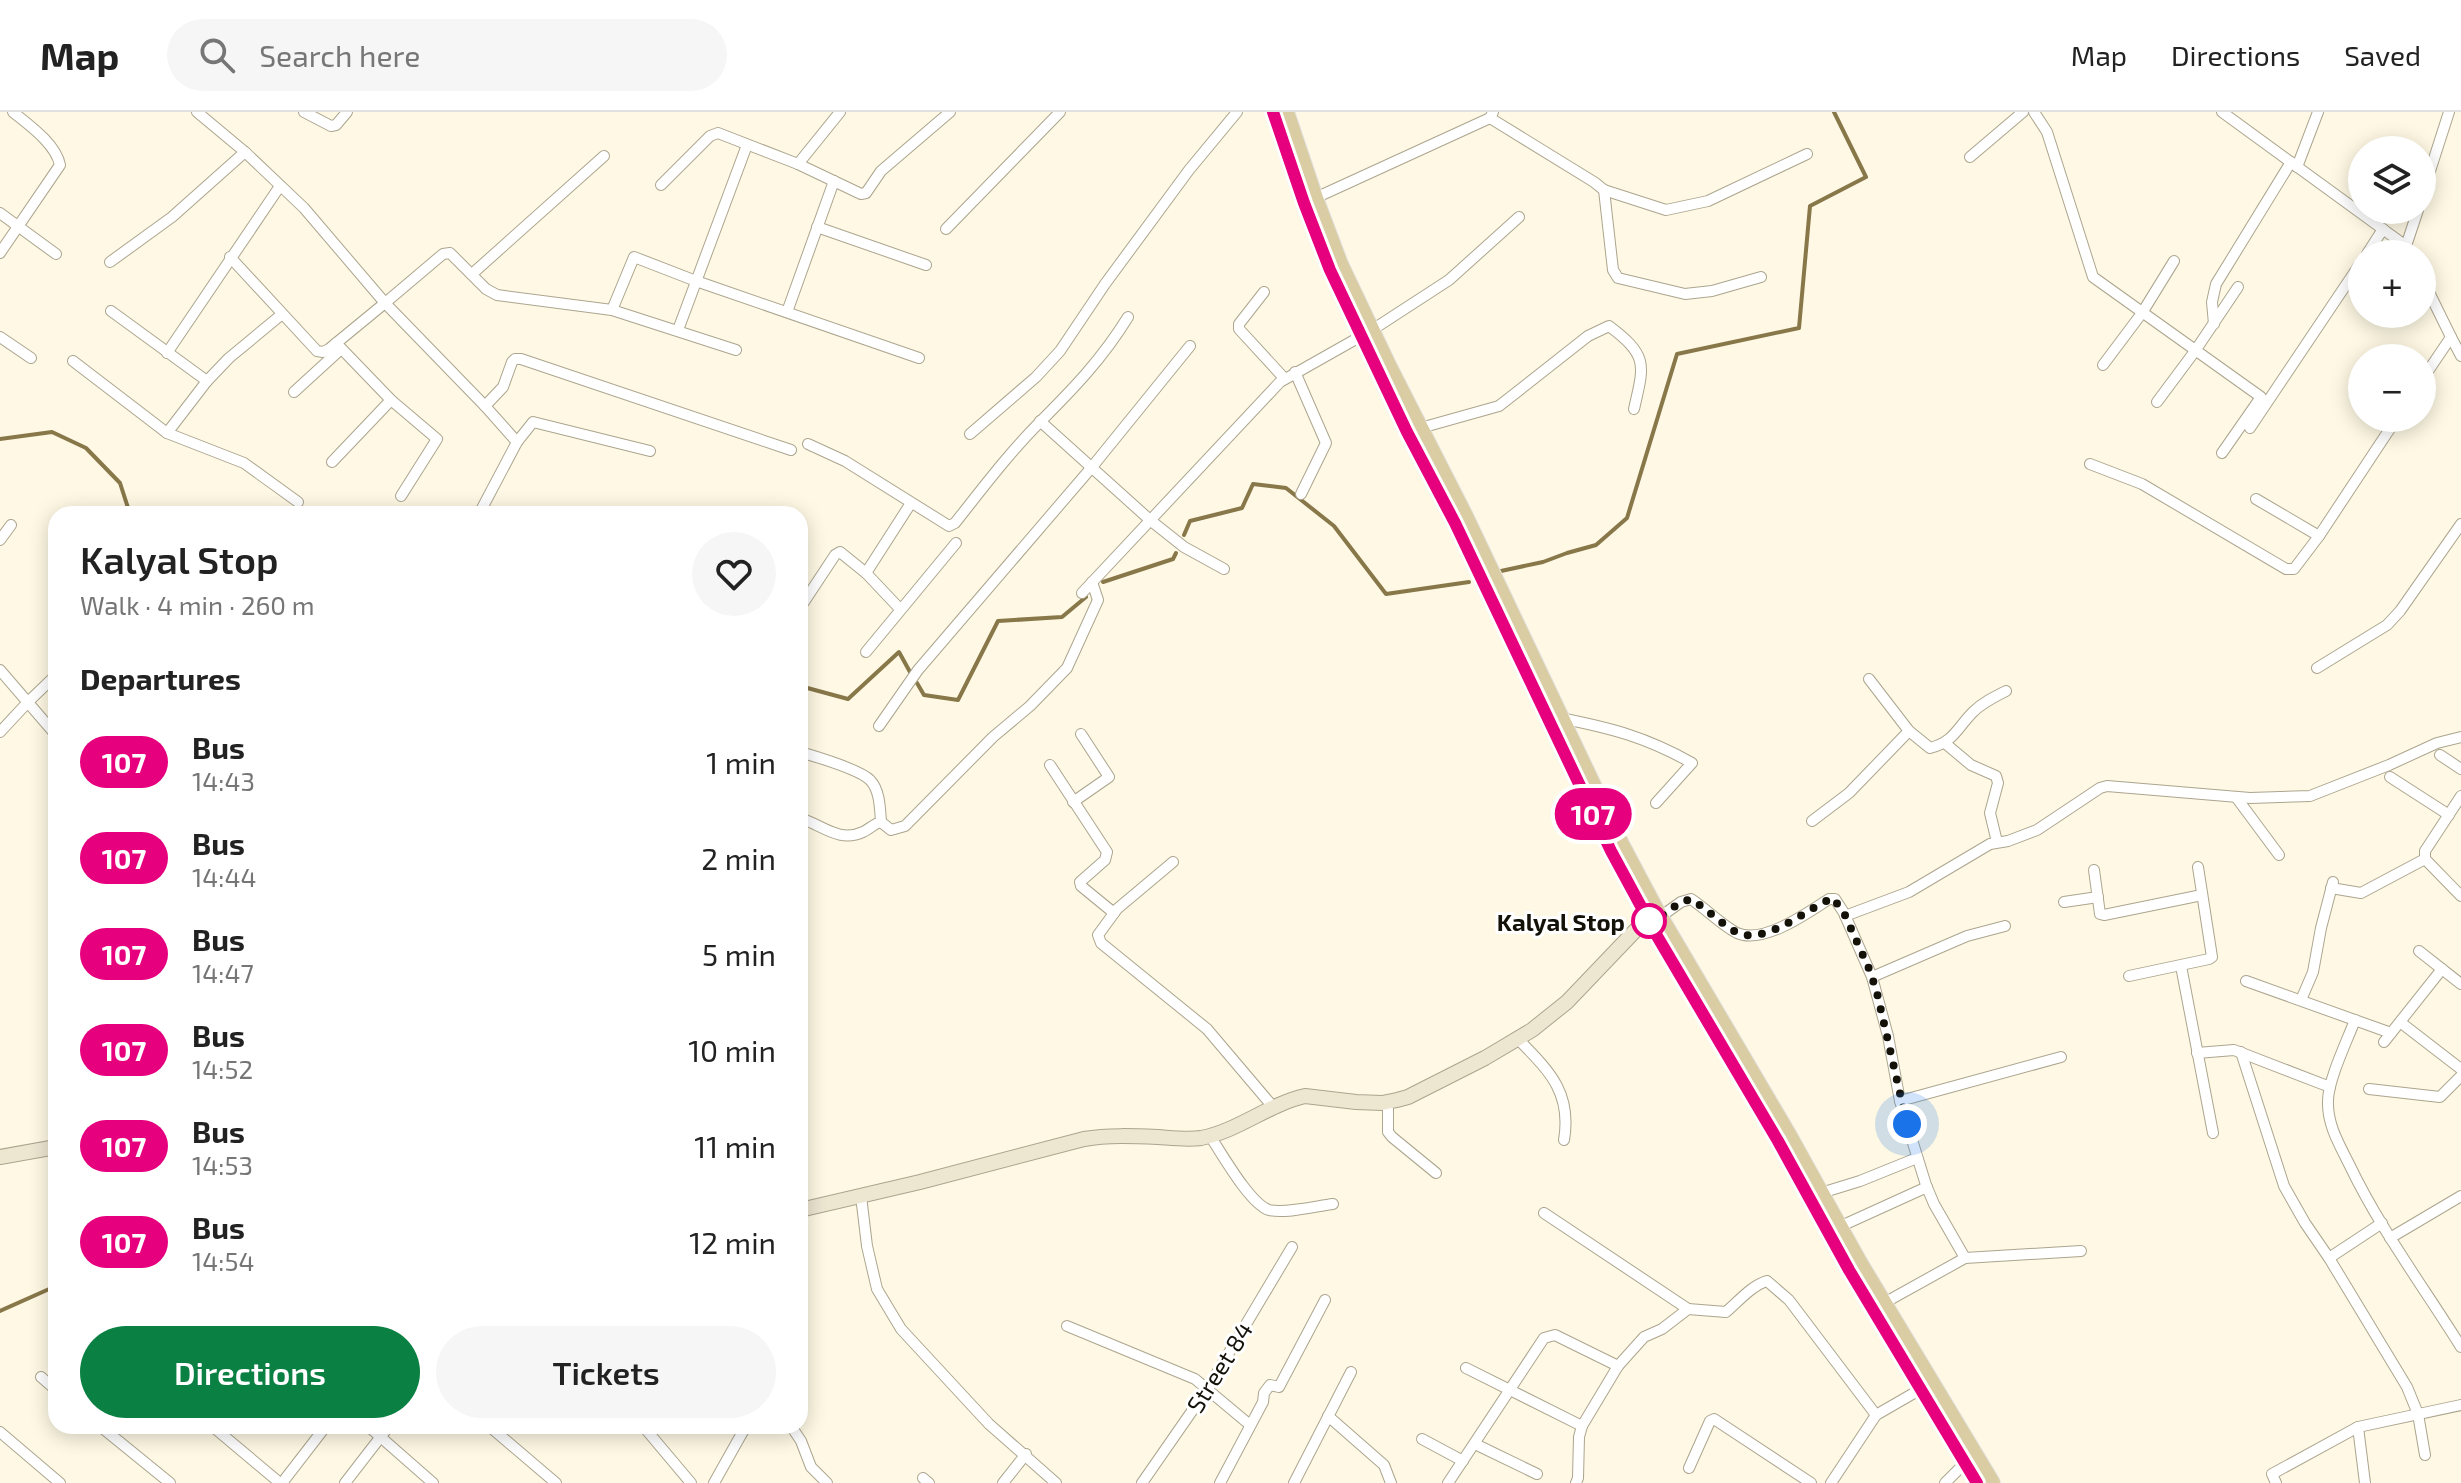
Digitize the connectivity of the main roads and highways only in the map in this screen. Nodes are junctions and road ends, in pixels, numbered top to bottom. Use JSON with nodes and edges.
{"nodes":[{"id":1,"x":1273,"y":112,"type":"edge"},
{"id":2,"x":1286,"y":112,"type":"edge"},
{"id":3,"x":1309,"y":201,"type":"junction"},
{"id":4,"x":1413,"y":430,"type":"junction"},
{"id":5,"x":1654,"y":915,"type":"junction"},
{"id":6,"x":48,"y":1148,"type":"edge"},
{"id":7,"x":0,"y":1157,"type":"edge"},
{"id":8,"x":808,"y":1208,"type":"edge"},
{"id":9,"x":1977,"y":1483,"type":"edge"},
{"id":10,"x":1992,"y":1483,"type":"edge"}],
"edges":[{"from":1,"to":3,"type":"main road"},
{"from":2,"to":3,"type":"main road"},
{"from":3,"to":4,"type":"main road"},
{"from":4,"to":5,"type":"main road"},
{"from":4,"to":5,"type":"main road"},
{"from":5,"to":8,"type":"main road"},
{"from":5,"to":9,"type":"main road"},
{"from":5,"to":10,"type":"main road"},
{"from":6,"to":7,"type":"main road"}]}
